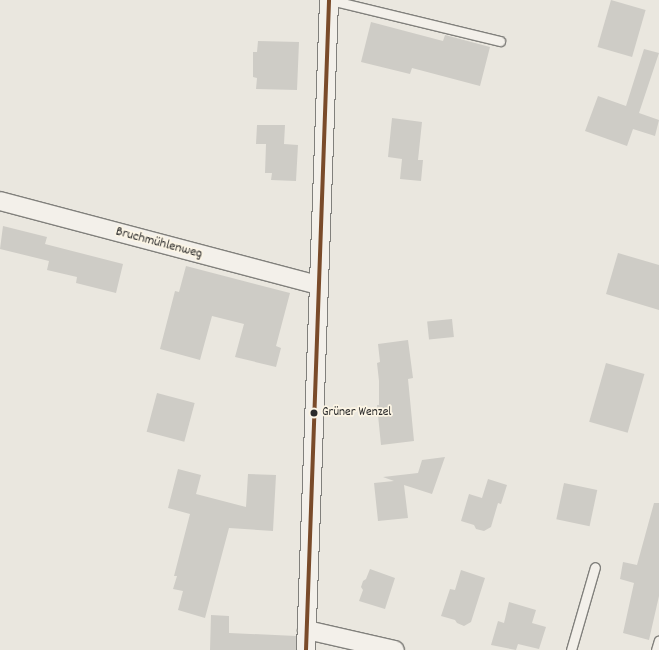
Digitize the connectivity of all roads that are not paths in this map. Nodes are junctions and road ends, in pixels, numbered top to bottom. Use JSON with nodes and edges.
{"nodes":[{"id":1,"x":329,"y":0,"type":"edge"},
{"id":2,"x":500,"y":41,"type":"dead end"},
{"id":3,"x":0,"y":201,"type":"edge"},
{"id":4,"x":318,"y":285,"type":"junction"},
{"id":5,"x":595,"y":567,"type":"dead end"},
{"id":6,"x":307,"y":630,"type":"junction"},
{"id":7,"x":659,"y":640,"type":"edge"},
{"id":8,"x":306,"y":650,"type":"edge"},
{"id":9,"x":395,"y":650,"type":"edge"},
{"id":10,"x":571,"y":650,"type":"edge"},
{"id":11,"x":656,"y":650,"type":"edge"}],
"edges":[{"from":1,"to":2,"type":"lane"},
{"from":1,"to":4,"type":"street"},
{"from":3,"to":4,"type":"street","name":"Bruchmühlenweg"},
{"from":4,"to":6,"type":"street"},
{"from":5,"to":10,"type":"lane"},
{"from":6,"to":8,"type":"street"},
{"from":6,"to":9,"type":"street"},
{"from":7,"to":11,"type":"lane"}]}
